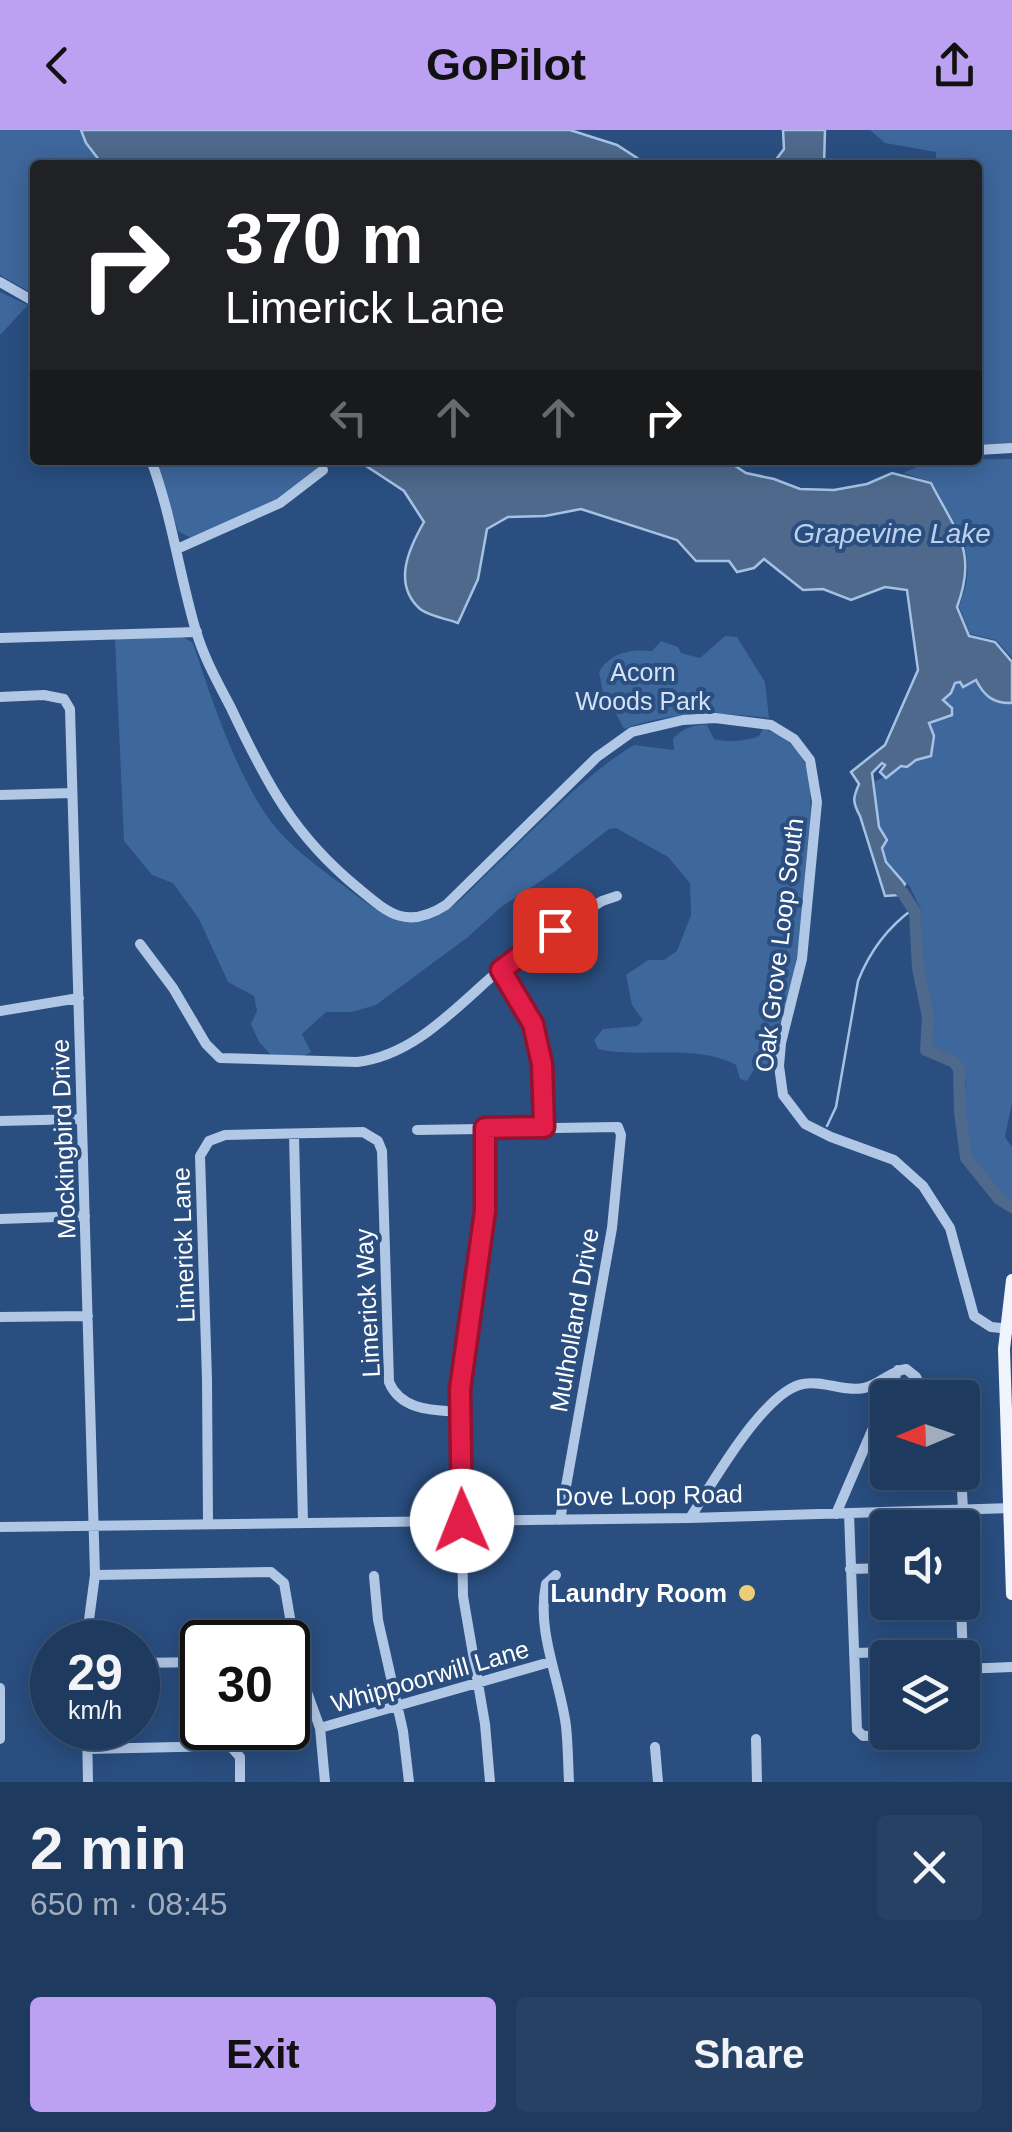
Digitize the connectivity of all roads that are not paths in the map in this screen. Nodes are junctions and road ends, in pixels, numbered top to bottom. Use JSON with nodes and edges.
{"nodes":[{"id":1,"x":0,"y":282,"type":"edge"},
{"id":2,"x":30,"y":299,"type":"edge"},
{"id":3,"x":1012,"y":448,"type":"edge"},
{"id":4,"x":982,"y":450,"type":"edge"},
{"id":5,"x":153,"y":465,"type":"edge"},
{"id":6,"x":323,"y":470,"type":"dead end"},
{"id":7,"x":178,"y":548,"type":"junction"},
{"id":8,"x":197,"y":632,"type":"junction"},
{"id":9,"x":0,"y":638,"type":"edge"},
{"id":10,"x":0,"y":696,"type":"edge"},
{"id":11,"x":71,"y":793,"type":"junction"},
{"id":12,"x":0,"y":795,"type":"edge"},
{"id":13,"x":617,"y":896,"type":"dead end"},
{"id":14,"x":140,"y":944,"type":"dead end"},
{"id":15,"x":501,"y":970,"type":"junction"},
{"id":16,"x":79,"y":998,"type":"junction"},
{"id":17,"x":0,"y":1011,"type":"edge"},
{"id":18,"x":82,"y":1119,"type":"junction"},
{"id":19,"x":0,"y":1121,"type":"edge"},
{"id":20,"x":544,"y":1127,"type":"junction"},
{"id":21,"x":485,"y":1128,"type":"junction"},
{"id":22,"x":417,"y":1130,"type":"dead end"},
{"id":23,"x":294,"y":1134,"type":"junction"},
{"id":24,"x":378,"y":1141,"type":"joint"},
{"id":25,"x":85,"y":1216,"type":"junction"},
{"id":26,"x":0,"y":1219,"type":"edge"},
{"id":27,"x":1012,"y":1280,"type":"edge"},
{"id":28,"x":88,"y":1316,"type":"junction"},
{"id":29,"x":0,"y":1317,"type":"edge"},
{"id":30,"x":1008,"y":1329,"type":"edge"},
{"id":31,"x":898,"y":1370,"type":"junction"},
{"id":32,"x":893,"y":1380,"type":"edge"},
{"id":33,"x":917,"y":1380,"type":"edge"},
{"id":34,"x":869,"y":1387,"type":"joint"},
{"id":35,"x":460,"y":1412,"type":"junction"},
{"id":36,"x":870,"y":1440,"type":"edge"},
{"id":37,"x":962,"y":1490,"type":"edge"},
{"id":38,"x":1011,"y":1508,"type":"edge"},
{"id":39,"x":963,"y":1510,"type":"joint"},
{"id":40,"x":870,"y":1513,"type":"edge"},
{"id":41,"x":843,"y":1514,"type":"junction"},
{"id":42,"x":690,"y":1518,"type":"junction"},
{"id":43,"x":560,"y":1520,"type":"junction"},
{"id":44,"x":462,"y":1521,"type":"junction"},
{"id":45,"x":302,"y":1523,"type":"junction"},
{"id":46,"x":208,"y":1524,"type":"junction"},
{"id":47,"x":93,"y":1526,"type":"junction"},
{"id":48,"x":0,"y":1527,"type":"edge"},
{"id":49,"x":870,"y":1568,"type":"edge"},
{"id":50,"x":850,"y":1569,"type":"junction"},
{"id":51,"x":95,"y":1575,"type":"junction"},
{"id":52,"x":556,"y":1575,"type":"dead end"},
{"id":53,"x":374,"y":1576,"type":"dead end"},
{"id":54,"x":1012,"y":1594,"type":"edge"},
{"id":55,"x":89,"y":1620,"type":"edge"},
{"id":56,"x":854,"y":1652,"type":"junction"},
{"id":57,"x":870,"y":1652,"type":"edge"},
{"id":58,"x":550,"y":1662,"type":"junction"},
{"id":59,"x":1012,"y":1667,"type":"edge"},
{"id":60,"x":980,"y":1668,"type":"edge"},
{"id":61,"x":477,"y":1684,"type":"junction"},
{"id":62,"x":0,"y":1688,"type":"edge"},
{"id":63,"x":398,"y":1706,"type":"junction"},
{"id":64,"x":320,"y":1728,"type":"junction"},
{"id":65,"x":870,"y":1734,"type":"edge"},
{"id":66,"x":0,"y":1739,"type":"edge"},
{"id":67,"x":756,"y":1739,"type":"dead end"},
{"id":68,"x":160,"y":1747,"type":"edge"},
{"id":69,"x":656,"y":1747,"type":"dead end"},
{"id":70,"x":87,"y":1750,"type":"edge"},
{"id":71,"x":88,"y":1782,"type":"edge"},
{"id":72,"x":240,"y":1782,"type":"edge"},
{"id":73,"x":325,"y":1782,"type":"edge"},
{"id":74,"x":408,"y":1782,"type":"edge"},
{"id":75,"x":490,"y":1782,"type":"edge"},
{"id":76,"x":569,"y":1782,"type":"edge"},
{"id":77,"x":658,"y":1782,"type":"edge"},
{"id":78,"x":757,"y":1782,"type":"edge"}],
"edges":[{"from":1,"to":2,"type":"street"},
{"from":3,"to":4,"type":"street"},
{"from":5,"to":7,"type":"street","name":"Oak Grove Loop South"},
{"from":6,"to":7,"type":"street"},
{"from":7,"to":8,"type":"street","name":"Oak Grove Loop South"},
{"from":8,"to":9,"type":"street"},
{"from":8,"to":30,"type":"street","name":"Oak Grove Loop South"},
{"from":10,"to":11,"type":"street","name":"Mockingbird Drive"},
{"from":11,"to":12,"type":"street"},
{"from":11,"to":16,"type":"street","name":"Mockingbird Drive"},
{"from":13,"to":15,"type":"street"},
{"from":14,"to":15,"type":"street"},
{"from":15,"to":20,"type":"street"},
{"from":16,"to":17,"type":"street"},
{"from":16,"to":18,"type":"street","name":"Mockingbird Drive"},
{"from":18,"to":19,"type":"street"},
{"from":18,"to":25,"type":"street","name":"Mockingbird Drive"},
{"from":20,"to":21,"type":"street"},
{"from":20,"to":43,"type":"street","name":"Mulholland Drive"},
{"from":21,"to":22,"type":"street"},
{"from":21,"to":35,"type":"street"},
{"from":23,"to":24,"type":"street","name":"Limerick Lane"},
{"from":23,"to":45,"type":"street"},
{"from":23,"to":46,"type":"street","name":"Limerick Lane"},
{"from":24,"to":35,"type":"street","name":"Limerick Way"},
{"from":25,"to":26,"type":"street"},
{"from":25,"to":28,"type":"street","name":"Mockingbird Drive"},
{"from":27,"to":30,"type":"main road"},
{"from":28,"to":29,"type":"street"},
{"from":28,"to":47,"type":"street","name":"Mockingbird Drive"},
{"from":30,"to":38,"type":"main road"},
{"from":31,"to":32,"type":"street"},
{"from":31,"to":33,"type":"street"},
{"from":31,"to":34,"type":"street"},
{"from":34,"to":42,"type":"street"},
{"from":35,"to":44,"type":"street"},
{"from":36,"to":41,"type":"street"},
{"from":37,"to":39,"type":"street"},
{"from":38,"to":39,"type":"street","name":"Dove Loop Road"},
{"from":38,"to":54,"type":"main road"},
{"from":40,"to":41,"type":"street","name":"Dove Loop Road"},
{"from":41,"to":42,"type":"street","name":"Dove Loop Road"},
{"from":41,"to":50,"type":"street"},
{"from":42,"to":43,"type":"street","name":"Dove Loop Road"},
{"from":43,"to":44,"type":"street","name":"Dove Loop Road"},
{"from":44,"to":45,"type":"street","name":"Dove Loop Road"},
{"from":44,"to":61,"type":"street"},
{"from":45,"to":46,"type":"street","name":"Dove Loop Road"},
{"from":46,"to":47,"type":"street","name":"Dove Loop Road"},
{"from":47,"to":48,"type":"street","name":"Dove Loop Road"},
{"from":47,"to":51,"type":"street","name":"Mockingbird Drive"},
{"from":49,"to":50,"type":"street"},
{"from":50,"to":56,"type":"street"},
{"from":51,"to":55,"type":"street","name":"Mockingbird Drive"},
{"from":51,"to":64,"type":"street"},
{"from":52,"to":58,"type":"street"},
{"from":53,"to":63,"type":"street"},
{"from":56,"to":57,"type":"street"},
{"from":56,"to":65,"type":"street"},
{"from":58,"to":61,"type":"street","name":"Whippoorwill Lane"},
{"from":58,"to":76,"type":"street"},
{"from":59,"to":60,"type":"street"},
{"from":61,"to":63,"type":"street","name":"Whippoorwill Lane"},
{"from":61,"to":75,"type":"street"},
{"from":62,"to":66,"type":"street"},
{"from":63,"to":64,"type":"street","name":"Whippoorwill Lane"},
{"from":63,"to":74,"type":"street"},
{"from":64,"to":73,"type":"street"},
{"from":67,"to":78,"type":"street"},
{"from":68,"to":72,"type":"street"},
{"from":69,"to":77,"type":"street"},
{"from":70,"to":71,"type":"street"}]}
